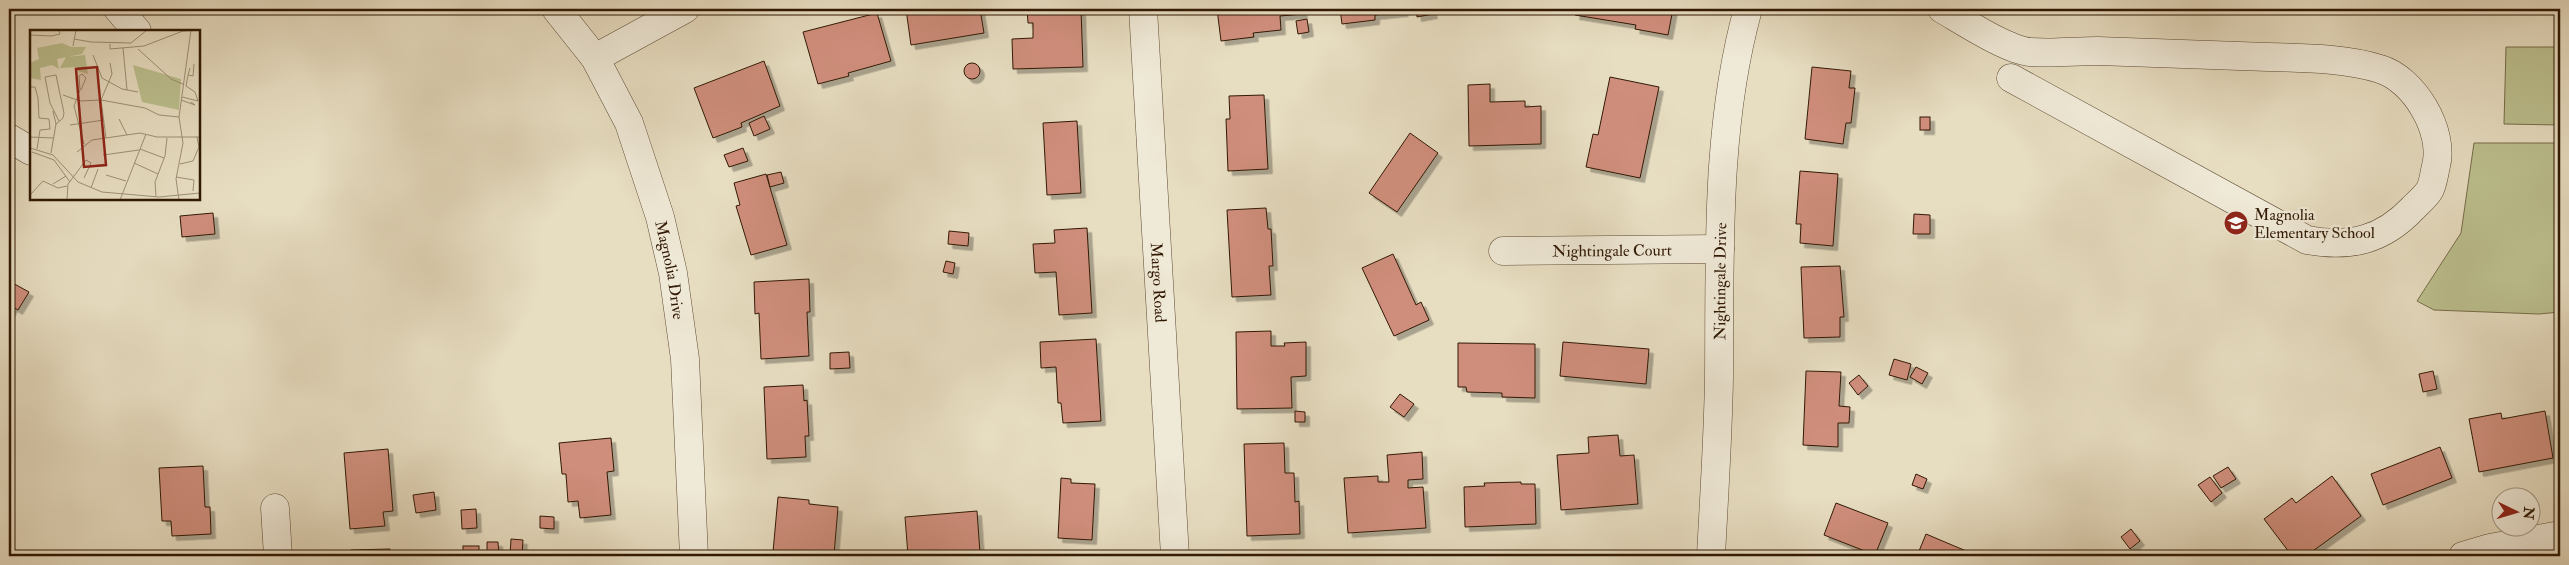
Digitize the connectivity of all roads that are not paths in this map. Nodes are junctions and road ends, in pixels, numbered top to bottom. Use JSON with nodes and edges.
{"nodes":[{"id":1,"x":118,"y":9,"type":"edge"},
{"id":2,"x":556,"y":9,"type":"edge"},
{"id":3,"x":685,"y":9,"type":"edge"},
{"id":4,"x":1143,"y":9,"type":"edge"},
{"id":5,"x":1748,"y":9,"type":"edge"},
{"id":6,"x":1942,"y":9,"type":"edge"},
{"id":7,"x":136,"y":30,"type":"edge"},
{"id":8,"x":595,"y":58,"type":"junction"},
{"id":9,"x":2011,"y":78,"type":"dead end"},
{"id":10,"x":9,"y":138,"type":"edge"},
{"id":11,"x":30,"y":150,"type":"edge"},
{"id":12,"x":1720,"y":249,"type":"junction"},
{"id":13,"x":1503,"y":251,"type":"dead end"},
{"id":14,"x":275,"y":508,"type":"dead end"},
{"id":15,"x":2560,"y":535,"type":"edge"},
{"id":16,"x":278,"y":556,"type":"edge"},
{"id":17,"x":694,"y":556,"type":"edge"},
{"id":18,"x":1174,"y":556,"type":"edge"},
{"id":19,"x":1711,"y":556,"type":"edge"},
{"id":20,"x":2463,"y":556,"type":"edge"}],
"edges":[{"from":1,"to":7,"type":"street"},
{"from":2,"to":8,"type":"street","name":"Magnolia Drive"},
{"from":3,"to":8,"type":"street"},
{"from":4,"to":18,"type":"street","name":"Margo Road"},
{"from":5,"to":12,"type":"street","name":"Nightingale Drive"},
{"from":6,"to":9,"type":"street"},
{"from":8,"to":17,"type":"street","name":"Magnolia Drive"},
{"from":10,"to":11,"type":"street"},
{"from":12,"to":13,"type":"street","name":"Nightingale Court"},
{"from":12,"to":19,"type":"street","name":"Nightingale Drive"},
{"from":14,"to":16,"type":"street"},
{"from":15,"to":20,"type":"street"}]}
